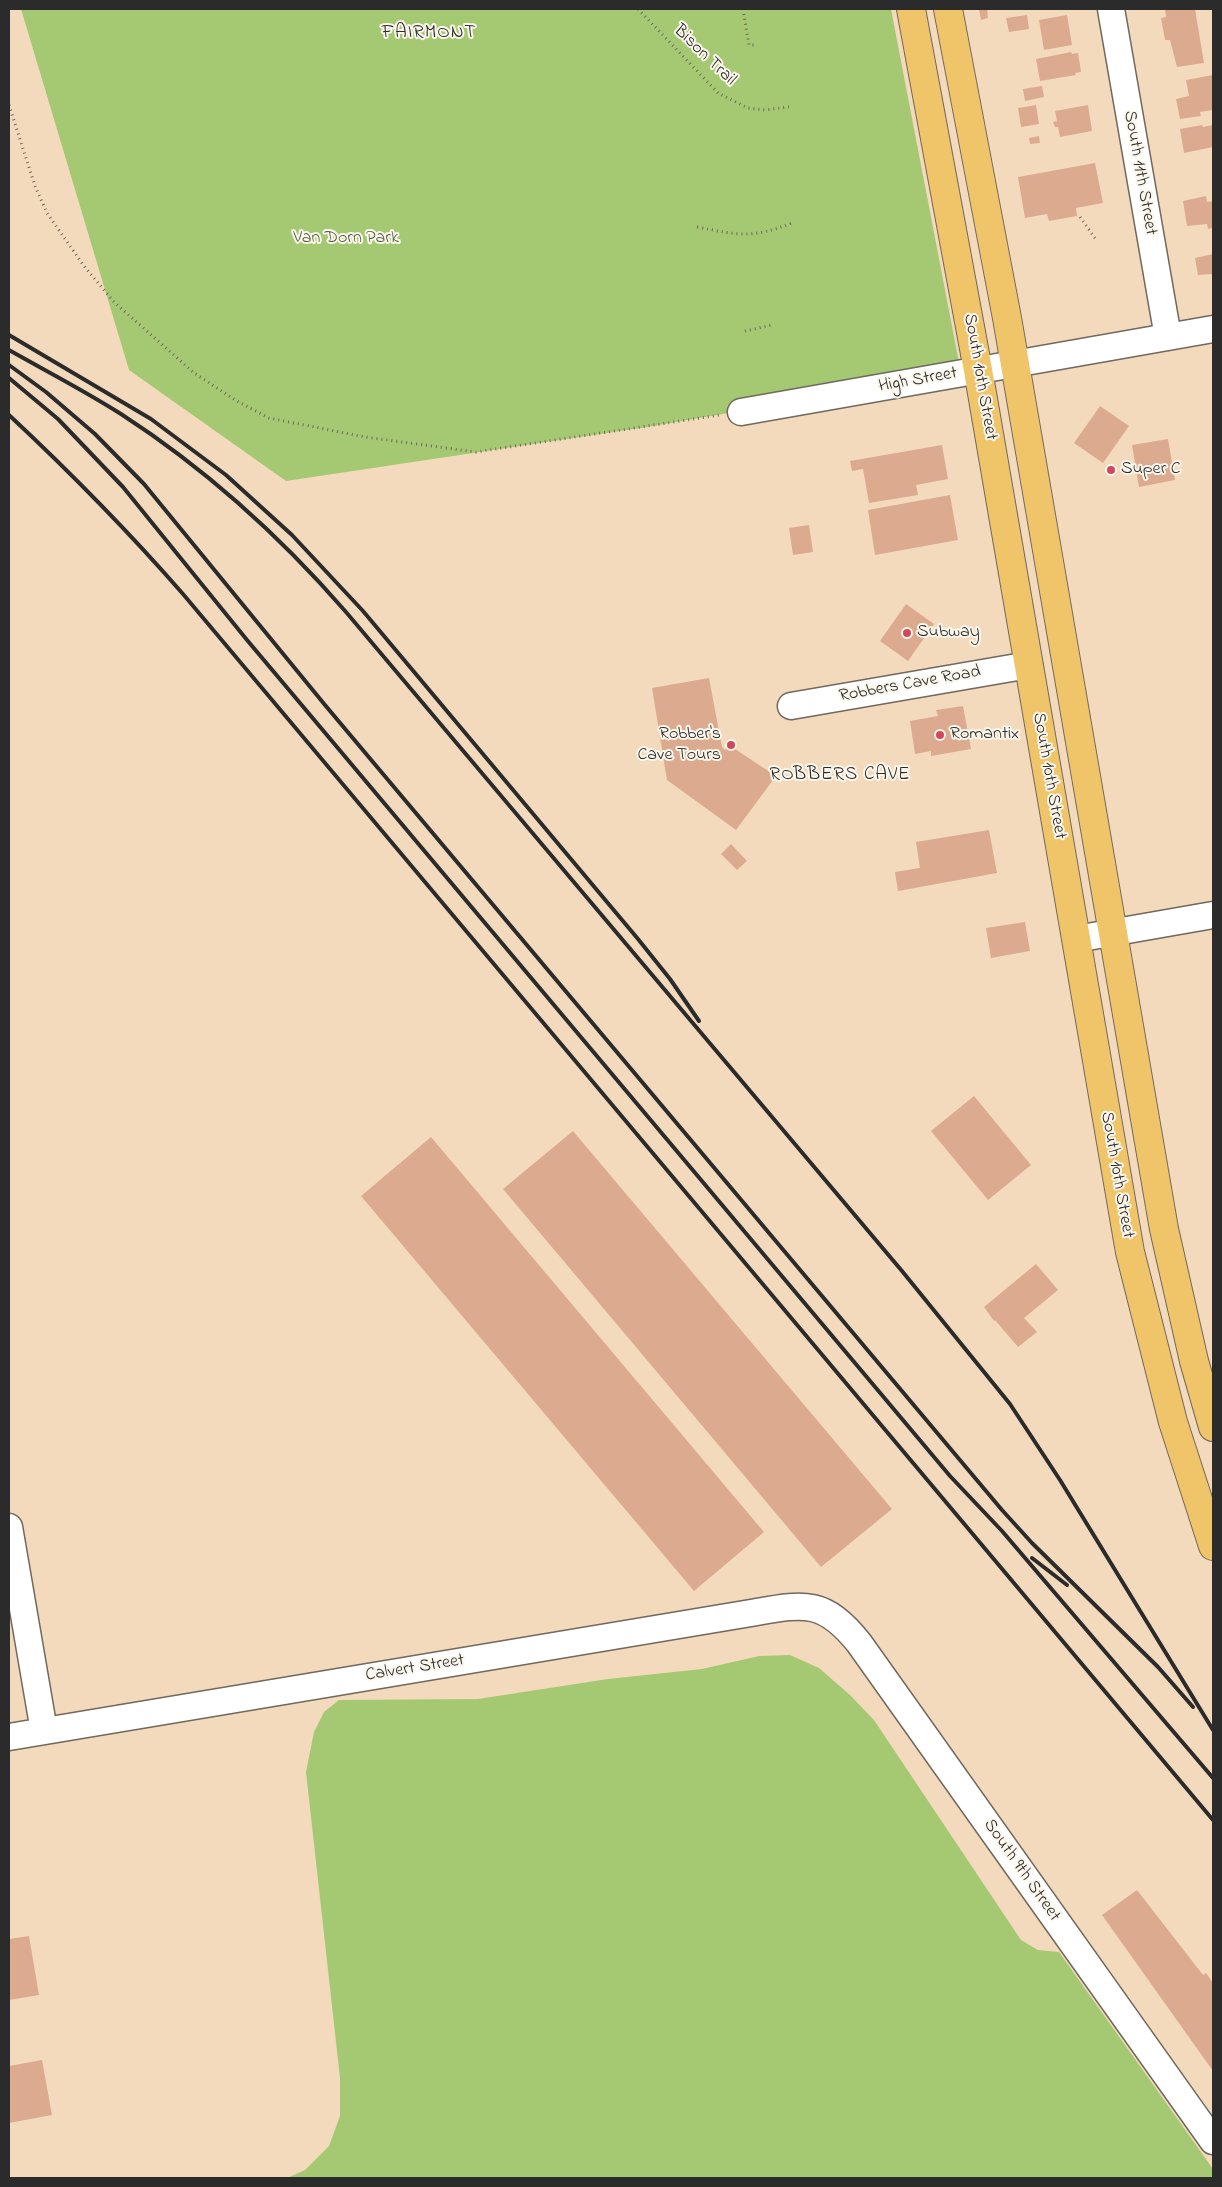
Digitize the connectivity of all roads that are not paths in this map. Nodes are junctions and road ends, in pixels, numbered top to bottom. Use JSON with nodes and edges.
{"nodes":[{"id":1,"x":911,"y":9,"type":"edge"},
{"id":2,"x":948,"y":9,"type":"edge"},
{"id":3,"x":1111,"y":9,"type":"edge"},
{"id":4,"x":1213,"y":329,"type":"edge"},
{"id":5,"x":1168,"y":336,"type":"junction"},
{"id":6,"x":1015,"y":364,"type":"junction"},
{"id":7,"x":978,"y":370,"type":"junction"},
{"id":8,"x":740,"y":412,"type":"road end"},
{"id":9,"x":1029,"y":665,"type":"junction"},
{"id":10,"x":791,"y":706,"type":"dead end"},
{"id":11,"x":1213,"y":915,"type":"edge"},
{"id":12,"x":1113,"y":932,"type":"junction"},
{"id":13,"x":1076,"y":939,"type":"junction"},
{"id":14,"x":1213,"y":1427,"type":"edge"},
{"id":15,"x":9,"y":1527,"type":"edge"},
{"id":16,"x":1212,"y":1540,"type":"edge"},
{"id":17,"x":821,"y":1609,"type":"joint"},
{"id":18,"x":44,"y":1731,"type":"junction"},
{"id":19,"x":9,"y":1737,"type":"edge"},
{"id":20,"x":1213,"y":2141,"type":"edge"}],
"edges":[{"from":1,"to":7,"type":"main road","name":"South 10th Street"},
{"from":2,"to":6,"type":"main road"},
{"from":3,"to":5,"type":"street","name":"South 11th Street"},
{"from":4,"to":5,"type":"street","name":"High Street"},
{"from":5,"to":6,"type":"street","name":"High Street"},
{"from":6,"to":7,"type":"street","name":"High Street"},
{"from":6,"to":12,"type":"main road"},
{"from":7,"to":8,"type":"street","name":"High Street"},
{"from":7,"to":9,"type":"main road","name":"South 10th Street"},
{"from":9,"to":10,"type":"street","name":"Robbers Cave Road"},
{"from":9,"to":13,"type":"main road","name":"South 10th Street"},
{"from":11,"to":12,"type":"street"},
{"from":12,"to":13,"type":"street"},
{"from":12,"to":14,"type":"main road"},
{"from":13,"to":16,"type":"main road","name":"South 10th Street"},
{"from":15,"to":18,"type":"street"},
{"from":17,"to":18,"type":"street","name":"Calvert Street"},
{"from":17,"to":20,"type":"street","name":"South 9th Street"},
{"from":18,"to":19,"type":"street","name":"Calvert Street"}]}
